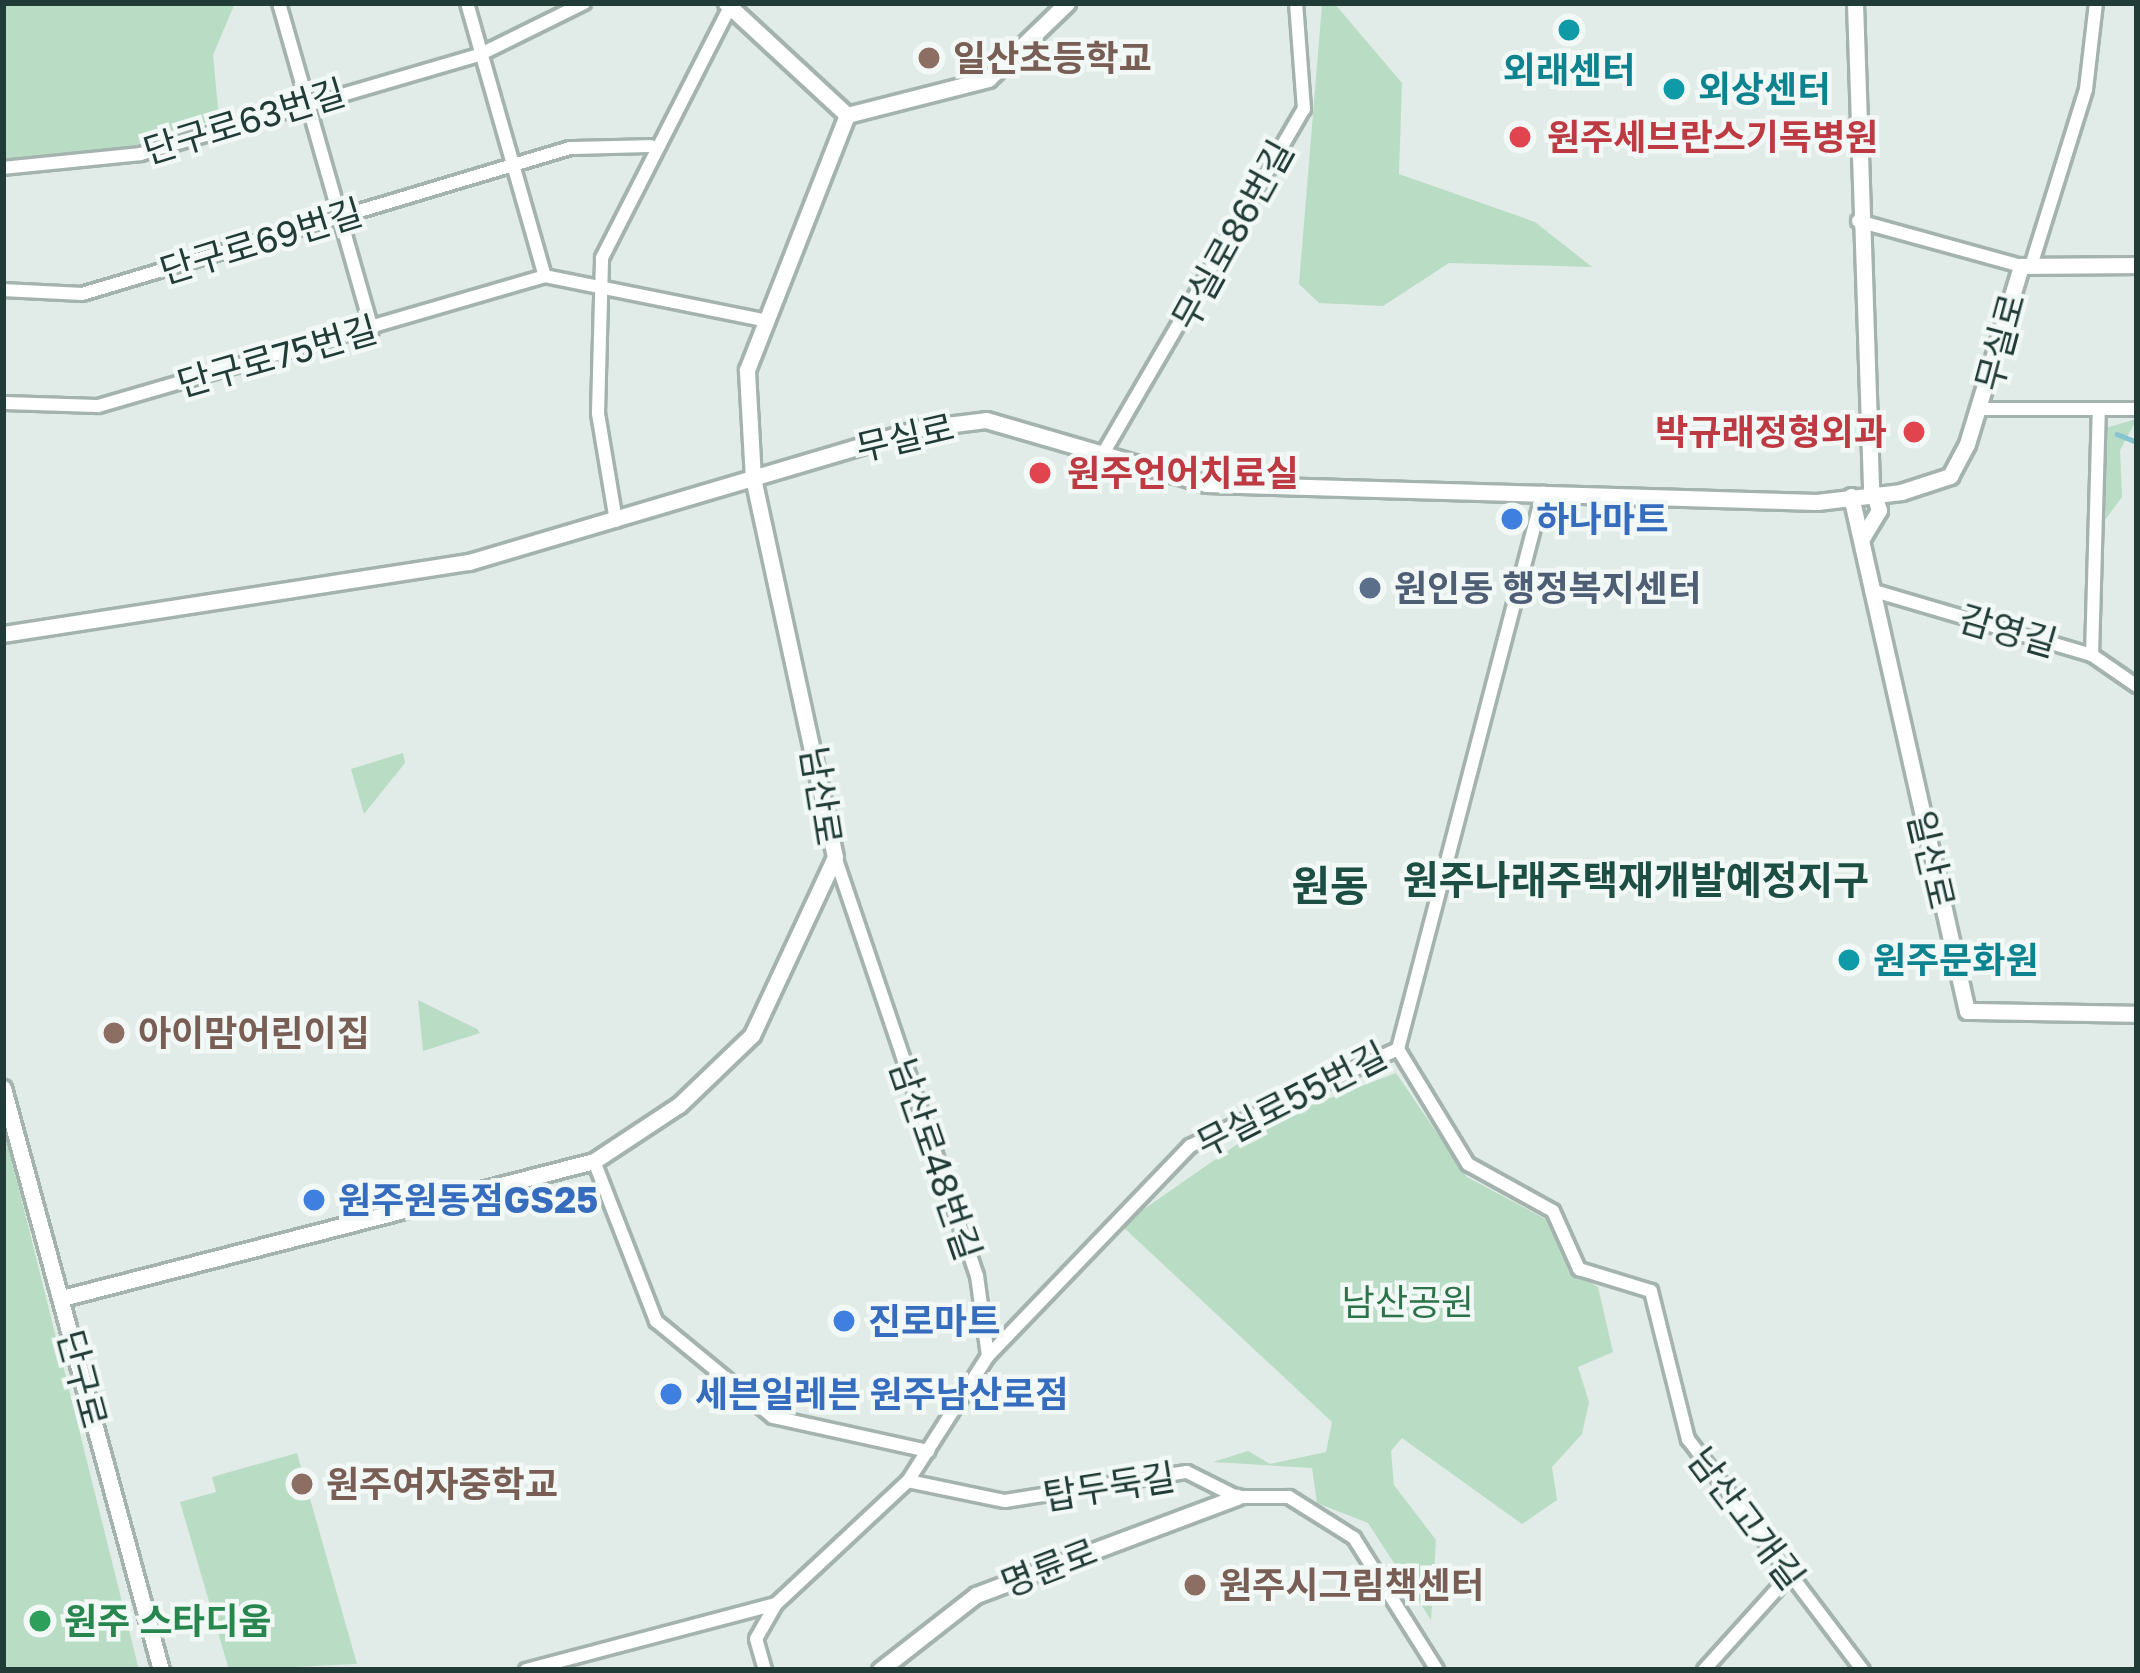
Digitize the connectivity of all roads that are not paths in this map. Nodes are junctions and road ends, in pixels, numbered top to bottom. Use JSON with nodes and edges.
{"nodes":[{"id":1,"x":279,"y":3,"type":"edge"},
{"id":2,"x":467,"y":3,"type":"edge"},
{"id":3,"x":584,"y":3,"type":"edge"},
{"id":4,"x":1067,"y":3,"type":"edge"},
{"id":5,"x":1296,"y":3,"type":"edge"},
{"id":6,"x":1855,"y":3,"type":"edge"},
{"id":7,"x":2096,"y":3,"type":"edge"},
{"id":8,"x":728,"y":5,"type":"edge"},
{"id":9,"x":481,"y":54,"type":"junction"},
{"id":10,"x":308,"y":100,"type":"junction"},
{"id":11,"x":847,"y":115,"type":"junction"},
{"id":12,"x":651,"y":146,"type":"junction"},
{"id":13,"x":3,"y":168,"type":"edge"},
{"id":14,"x":515,"y":168,"type":"junction"},
{"id":15,"x":343,"y":216,"type":"junction"},
{"id":16,"x":1858,"y":221,"type":"junction"},
{"id":17,"x":2137,"y":265,"type":"edge"},
{"id":18,"x":2026,"y":266,"type":"junction"},
{"id":19,"x":545,"y":276,"type":"junction"},
{"id":20,"x":596,"y":287,"type":"junction"},
{"id":21,"x":3,"y":290,"type":"edge"},
{"id":22,"x":763,"y":320,"type":"junction"},
{"id":23,"x":372,"y":330,"type":"junction"},
{"id":24,"x":3,"y":403,"type":"edge"},
{"id":25,"x":2098,"y":409,"type":"junction"},
{"id":26,"x":2137,"y":409,"type":"edge"},
{"id":27,"x":1982,"y":410,"type":"junction"},
{"id":28,"x":1104,"y":452,"type":"junction"},
{"id":29,"x":754,"y":479,"type":"junction"},
{"id":30,"x":1863,"y":492,"type":"junction"},
{"id":31,"x":1901,"y":492,"type":"junction"},
{"id":32,"x":1543,"y":494,"type":"junction"},
{"id":33,"x":1817,"y":502,"type":"junction"},
{"id":34,"x":1865,"y":516,"type":"junction"},
{"id":35,"x":616,"y":520,"type":"junction"},
{"id":36,"x":1871,"y":590,"type":"junction"},
{"id":37,"x":3,"y":634,"type":"edge"},
{"id":38,"x":2092,"y":655,"type":"junction"},
{"id":39,"x":2137,"y":686,"type":"edge"},
{"id":40,"x":835,"y":857,"type":"junction"},
{"id":41,"x":2137,"y":1014,"type":"edge"},
{"id":42,"x":1398,"y":1049,"type":"junction"},
{"id":43,"x":3,"y":1088,"type":"edge"},
{"id":44,"x":594,"y":1161,"type":"junction"},
{"id":45,"x":62,"y":1298,"type":"junction"},
{"id":46,"x":988,"y":1356,"type":"junction"},
{"id":47,"x":928,"y":1451,"type":"junction"},
{"id":48,"x":908,"y":1481,"type":"junction"},
{"id":49,"x":1237,"y":1497,"type":"junction"},
{"id":50,"x":1789,"y":1576,"type":"junction"},
{"id":51,"x":776,"y":1604,"type":"junction"},
{"id":52,"x":161,"y":1670,"type":"edge"},
{"id":53,"x":526,"y":1670,"type":"edge"},
{"id":54,"x":765,"y":1670,"type":"edge"},
{"id":55,"x":880,"y":1670,"type":"edge"},
{"id":56,"x":1437,"y":1670,"type":"edge"},
{"id":57,"x":1704,"y":1670,"type":"edge"},
{"id":58,"x":1863,"y":1670,"type":"edge"}],
"edges":[{"from":1,"to":10,"type":"street"},
{"from":2,"to":9,"type":"street"},
{"from":3,"to":9,"type":"street","name":"단구로63번길"},
{"from":4,"to":11,"type":"street"},
{"from":5,"to":28,"type":"street","name":"무실로86번길"},
{"from":6,"to":16,"type":"street"},
{"from":7,"to":18,"type":"street"},
{"from":8,"to":11,"type":"street"},
{"from":8,"to":12,"type":"street"},
{"from":9,"to":10,"type":"street","name":"단구로63번길"},
{"from":9,"to":14,"type":"street"},
{"from":10,"to":13,"type":"street","name":"단구로63번길"},
{"from":10,"to":15,"type":"street"},
{"from":11,"to":22,"type":"street","name":"남산로"},
{"from":12,"to":14,"type":"street","name":"단구로69번길"},
{"from":12,"to":20,"type":"street"},
{"from":14,"to":15,"type":"street","name":"단구로69번길"},
{"from":14,"to":19,"type":"street"},
{"from":15,"to":21,"type":"street","name":"단구로69번길"},
{"from":15,"to":23,"type":"street"},
{"from":16,"to":18,"type":"street"},
{"from":16,"to":30,"type":"street"},
{"from":17,"to":18,"type":"street","name":"무실로"},
{"from":18,"to":27,"type":"street","name":"무실로"},
{"from":19,"to":20,"type":"street","name":"단구로75번길"},
{"from":19,"to":23,"type":"street","name":"단구로75번길"},
{"from":20,"to":22,"type":"street","name":"단구로75번길"},
{"from":20,"to":35,"type":"street"},
{"from":22,"to":29,"type":"street","name":"남산로"},
{"from":23,"to":24,"type":"street","name":"단구로75번길"},
{"from":25,"to":26,"type":"street"},
{"from":25,"to":27,"type":"street"},
{"from":25,"to":38,"type":"street"},
{"from":27,"to":31,"type":"street","name":"무실로"},
{"from":28,"to":29,"type":"street","name":"무실로"},
{"from":28,"to":32,"type":"street","name":"무실로"},
{"from":29,"to":35,"type":"street","name":"무실로"},
{"from":29,"to":40,"type":"street","name":"남산로"},
{"from":30,"to":31,"type":"street"},
{"from":30,"to":33,"type":"street"},
{"from":30,"to":34,"type":"street"},
{"from":30,"to":34,"type":"street"},
{"from":31,"to":34,"type":"street"},
{"from":32,"to":33,"type":"street","name":"무실로"},
{"from":32,"to":42,"type":"street","name":"무실로55번길"},
{"from":33,"to":34,"type":"street"},
{"from":34,"to":36,"type":"street","name":"일산로"},
{"from":35,"to":37,"type":"street","name":"무실로"},
{"from":36,"to":38,"type":"street","name":"감영길"},
{"from":36,"to":41,"type":"street","name":"일산로"},
{"from":38,"to":39,"type":"street","name":"감영길"},
{"from":40,"to":44,"type":"street","name":"남산로"},
{"from":40,"to":46,"type":"street","name":"남산로48번길"},
{"from":42,"to":46,"type":"street","name":"무실로55번길"},
{"from":42,"to":50,"type":"street","name":"남산고개길"},
{"from":43,"to":45,"type":"street","name":"단구로"},
{"from":44,"to":45,"type":"street","name":"남산로"},
{"from":44,"to":47,"type":"street"},
{"from":45,"to":52,"type":"street","name":"단구로"},
{"from":46,"to":47,"type":"street"},
{"from":47,"to":48,"type":"street"},
{"from":48,"to":49,"type":"street","name":"탑두둑길"},
{"from":48,"to":51,"type":"street"},
{"from":49,"to":55,"type":"street","name":"명륜로"},
{"from":49,"to":56,"type":"street","name":"탑두둑길"},
{"from":50,"to":57,"type":"street"},
{"from":50,"to":58,"type":"street","name":"남산고개길"},
{"from":51,"to":53,"type":"street"},
{"from":51,"to":54,"type":"street"}]}
